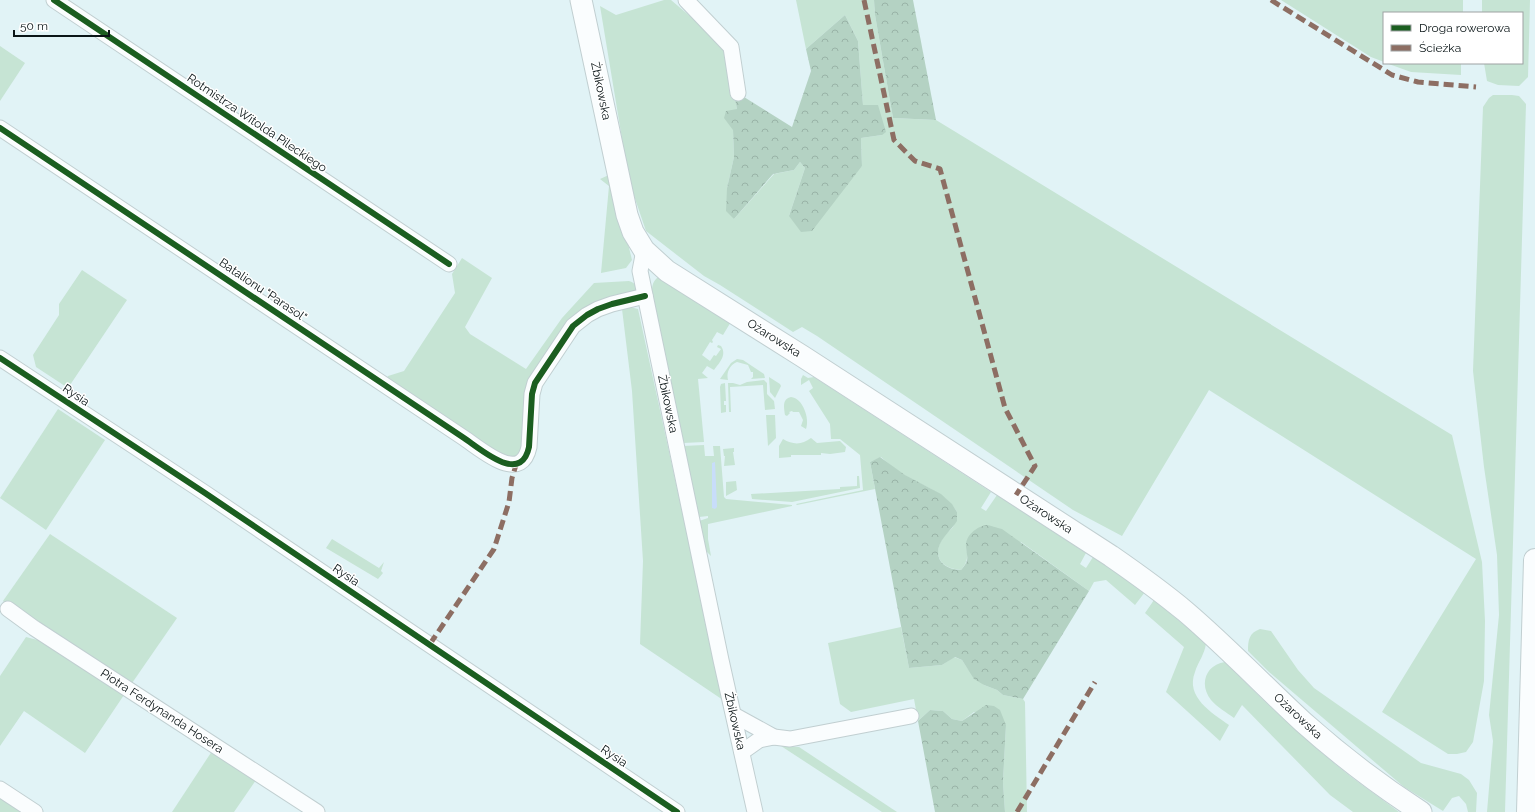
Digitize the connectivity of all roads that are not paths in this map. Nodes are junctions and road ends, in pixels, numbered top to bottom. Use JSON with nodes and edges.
{"nodes":[{"id":1,"x":54,"y":0,"type":"edge"},
{"id":2,"x":581,"y":0,"type":"edge"},
{"id":3,"x":686,"y":0,"type":"edge"},
{"id":4,"x":738,"y":94,"type":"dead end"},
{"id":5,"x":0,"y":128,"type":"edge"},
{"id":6,"x":644,"y":250,"type":"junction"},
{"id":7,"x":449,"y":264,"type":"dead end"},
{"id":8,"x":645,"y":296,"type":"junction"},
{"id":9,"x":0,"y":358,"type":"edge"},
{"id":10,"x":1535,"y":560,"type":"edge"},
{"id":11,"x":8,"y":609,"type":"dead end"},
{"id":12,"x":734,"y":715,"type":"junction"},
{"id":13,"x":911,"y":716,"type":"dead end"},
{"id":14,"x":774,"y":737,"type":"junction"},
{"id":15,"x":742,"y":752,"type":"junction"},
{"id":16,"x":0,"y":789,"type":"edge"},
{"id":17,"x":35,"y":812,"type":"edge"},
{"id":18,"x":317,"y":812,"type":"edge"},
{"id":19,"x":677,"y":812,"type":"edge"},
{"id":20,"x":755,"y":812,"type":"edge"},
{"id":21,"x":1421,"y":812,"type":"edge"},
{"id":22,"x":1528,"y":812,"type":"edge"}],
"edges":[{"from":1,"to":7,"type":"street","name":"Rotmistrza Witolda Pileckiego"},
{"from":2,"to":6,"type":"main road","name":"Żbikowska"},
{"from":3,"to":4,"type":"street"},
{"from":5,"to":8,"type":"street","name":"Batalionu \"Parasol\""},
{"from":6,"to":8,"type":"street","name":"Żbikowska"},
{"from":6,"to":21,"type":"main road","name":"Ożarowska"},
{"from":8,"to":12,"type":"street","name":"Żbikowska"},
{"from":9,"to":19,"type":"street","name":"Rysia"},
{"from":10,"to":22,"type":"highway"},
{"from":11,"to":18,"type":"street","name":"Piotra Ferdynanda Hosera"},
{"from":12,"to":14,"type":"street"},
{"from":12,"to":15,"type":"street","name":"Żbikowska"},
{"from":13,"to":14,"type":"street"},
{"from":14,"to":15,"type":"street"},
{"from":15,"to":20,"type":"street","name":"Żbikowska"},
{"from":16,"to":17,"type":"street"}]}
